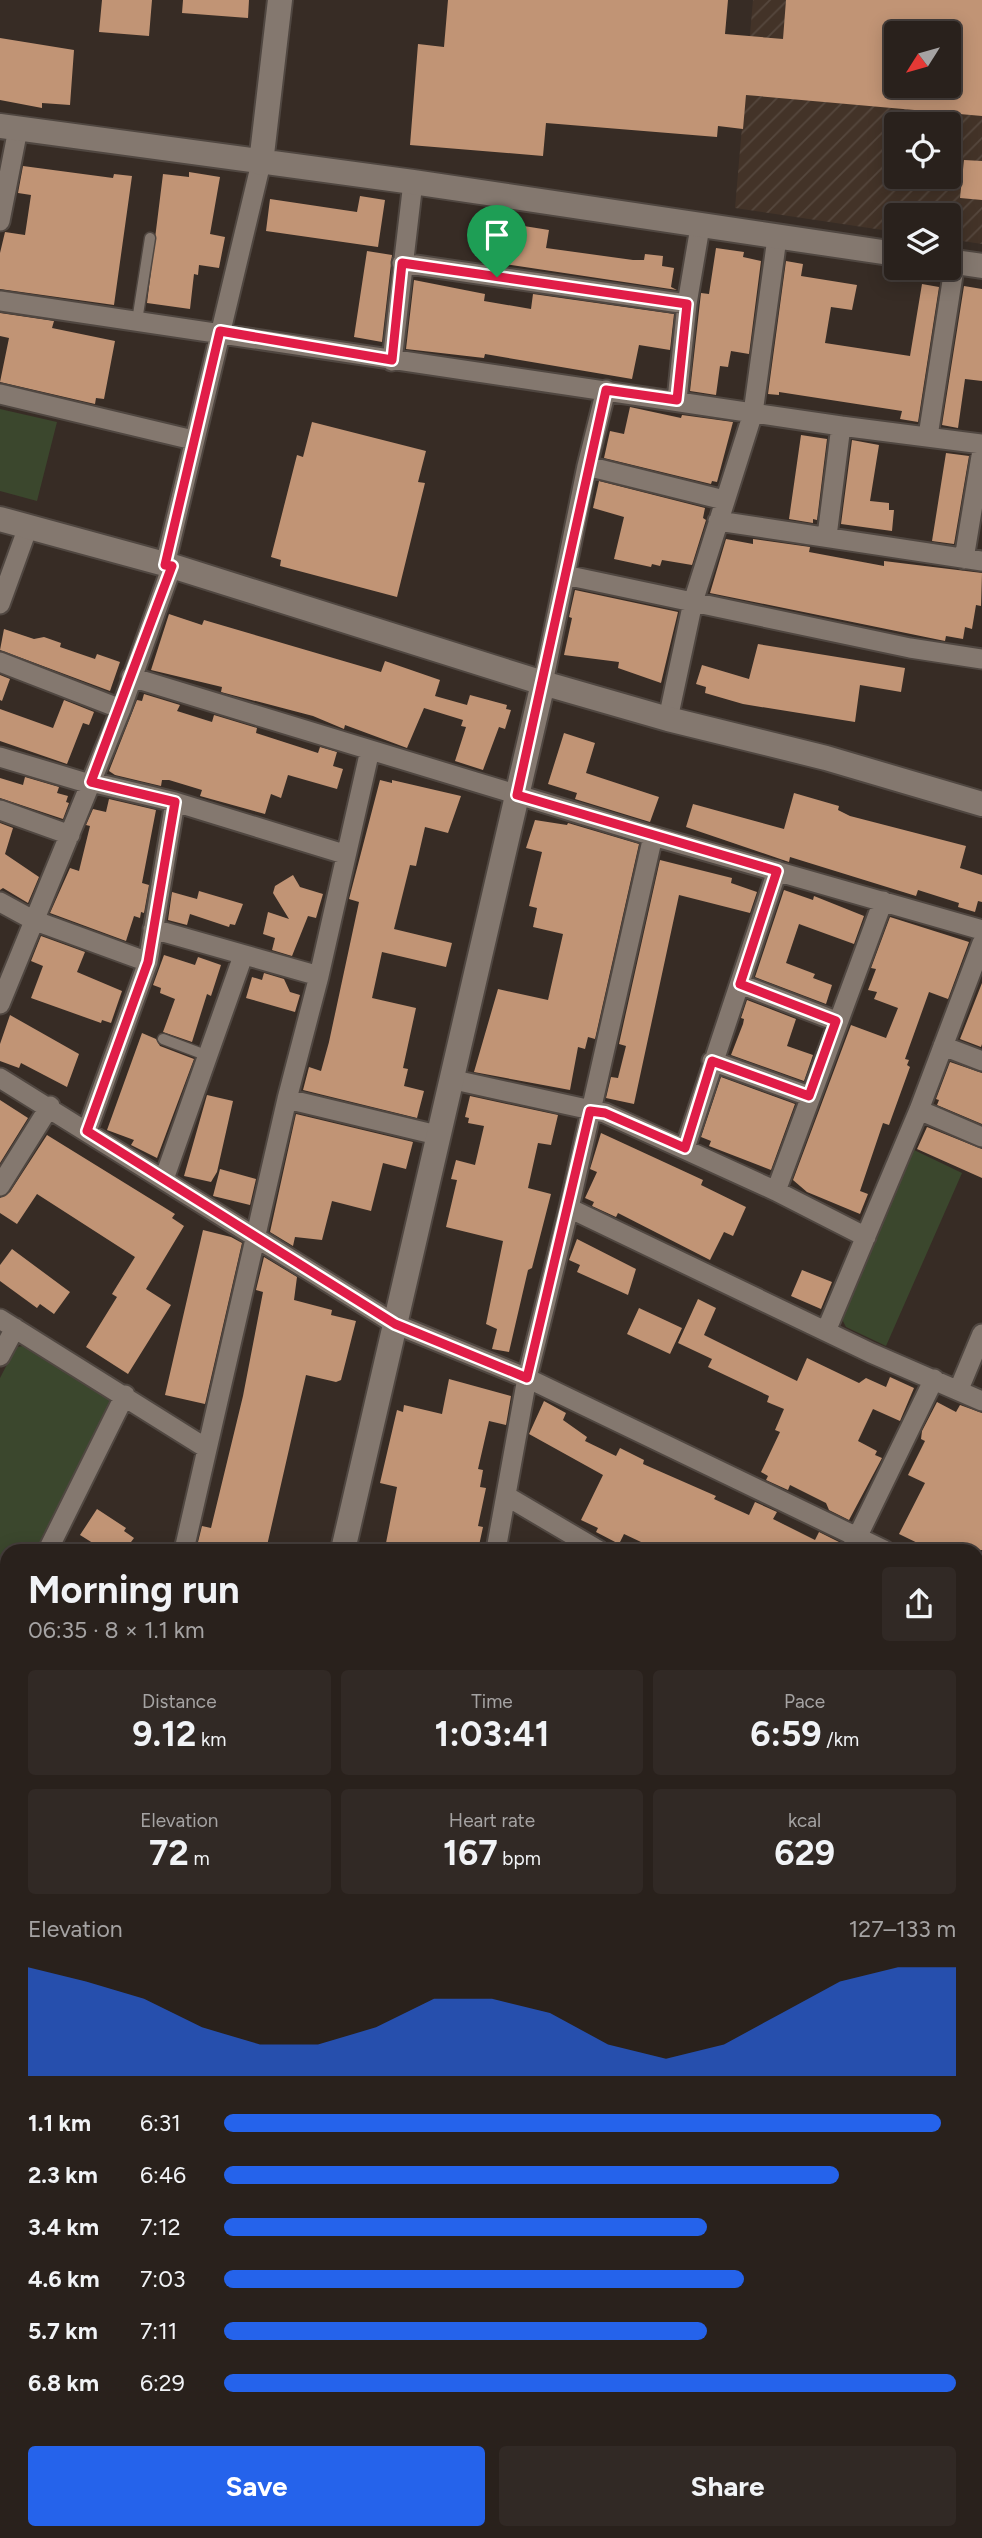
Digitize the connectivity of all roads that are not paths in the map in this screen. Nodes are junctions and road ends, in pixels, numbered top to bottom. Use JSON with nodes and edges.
{"nodes":[{"id":1,"x":280,"y":0,"type":"edge"},
{"id":2,"x":9,"y":128,"type":"edge"},
{"id":3,"x":261,"y":163,"type":"junction"},
{"id":4,"x":413,"y":181,"type":"junction"},
{"id":5,"x":0,"y":221,"type":"edge"},
{"id":6,"x":700,"y":227,"type":"junction"},
{"id":7,"x":150,"y":238,"type":"dead end"},
{"id":8,"x":777,"y":238,"type":"junction"},
{"id":9,"x":884,"y":252,"type":"edge"},
{"id":10,"x":402,"y":263,"type":"junction"},
{"id":11,"x":961,"y":263,"type":"edge"},
{"id":12,"x":982,"y":266,"type":"edge"},
{"id":13,"x":950,"y":280,"type":"edge"},
{"id":14,"x":0,"y":301,"type":"edge"},
{"id":15,"x":687,"y":304,"type":"junction"},
{"id":16,"x":136,"y":321,"type":"junction"},
{"id":17,"x":220,"y":331,"type":"junction"},
{"id":18,"x":392,"y":360,"type":"junction"},
{"id":19,"x":606,"y":390,"type":"junction"},
{"id":20,"x":0,"y":394,"type":"edge"},
{"id":21,"x":677,"y":400,"type":"junction"},
{"id":22,"x":752,"y":412,"type":"junction"},
{"id":23,"x":841,"y":426,"type":"junction"},
{"id":24,"x":928,"y":436,"type":"junction"},
{"id":25,"x":193,"y":440,"type":"junction"},
{"id":26,"x":982,"y":444,"type":"edge"},
{"id":27,"x":982,"y":450,"type":"edge"},
{"id":28,"x":587,"y":466,"type":"junction"},
{"id":29,"x":724,"y":500,"type":"junction"},
{"id":30,"x":0,"y":519,"type":"edge"},
{"id":31,"x":718,"y":521,"type":"junction"},
{"id":32,"x":28,"y":527,"type":"junction"},
{"id":33,"x":827,"y":536,"type":"junction"},
{"id":34,"x":973,"y":560,"type":"edge"},
{"id":35,"x":169,"y":566,"type":"junction"},
{"id":36,"x":565,"y":575,"type":"junction"},
{"id":37,"x":693,"y":602,"type":"junction"},
{"id":38,"x":0,"y":604,"type":"edge"},
{"id":39,"x":982,"y":659,"type":"edge"},
{"id":40,"x":0,"y":662,"type":"edge"},
{"id":41,"x":131,"y":677,"type":"junction"},
{"id":42,"x":542,"y":682,"type":"junction"},
{"id":43,"x":121,"y":709,"type":"junction"},
{"id":44,"x":668,"y":719,"type":"junction"},
{"id":45,"x":370,"y":750,"type":"junction"},
{"id":46,"x":0,"y":757,"type":"edge"},
{"id":47,"x":90,"y":783,"type":"junction"},
{"id":48,"x":517,"y":795,"type":"junction"},
{"id":49,"x":175,"y":802,"type":"junction"},
{"id":50,"x":982,"y":804,"type":"edge"},
{"id":51,"x":0,"y":810,"type":"edge"},
{"id":52,"x":70,"y":835,"type":"junction"},
{"id":53,"x":653,"y":835,"type":"junction"},
{"id":54,"x":344,"y":854,"type":"junction"},
{"id":55,"x":777,"y":871,"type":"junction"},
{"id":56,"x":883,"y":901,"type":"junction"},
{"id":57,"x":0,"y":902,"type":"edge"},
{"id":58,"x":33,"y":920,"type":"junction"},
{"id":59,"x":153,"y":929,"type":"junction"},
{"id":60,"x":982,"y":930,"type":"edge"},
{"id":61,"x":982,"y":943,"type":"edge"},
{"id":62,"x":243,"y":956,"type":"junction"},
{"id":63,"x":148,"y":962,"type":"junction"},
{"id":64,"x":318,"y":976,"type":"junction"},
{"id":65,"x":740,"y":984,"type":"junction"},
{"id":66,"x":0,"y":1004,"type":"edge"},
{"id":67,"x":836,"y":1021,"type":"junction"},
{"id":68,"x":163,"y":1039,"type":"dead end"},
{"id":69,"x":943,"y":1046,"type":"junction"},
{"id":70,"x":208,"y":1056,"type":"junction"},
{"id":71,"x":712,"y":1061,"type":"junction"},
{"id":72,"x":982,"y":1061,"type":"edge"},
{"id":73,"x":0,"y":1077,"type":"edge"},
{"id":74,"x":450,"y":1079,"type":"junction"},
{"id":75,"x":809,"y":1096,"type":"junction"},
{"id":76,"x":287,"y":1099,"type":"junction"},
{"id":77,"x":50,"y":1106,"type":"junction"},
{"id":78,"x":919,"y":1110,"type":"junction"},
{"id":79,"x":590,"y":1111,"type":"junction"},
{"id":80,"x":87,"y":1131,"type":"junction"},
{"id":81,"x":437,"y":1135,"type":"junction"},
{"id":82,"x":982,"y":1138,"type":"edge"},
{"id":83,"x":685,"y":1148,"type":"junction"},
{"id":84,"x":164,"y":1179,"type":"junction"},
{"id":85,"x":0,"y":1186,"type":"edge"},
{"id":86,"x":776,"y":1191,"type":"junction"},
{"id":87,"x":569,"y":1208,"type":"junction"},
{"id":88,"x":257,"y":1235,"type":"junction"},
{"id":89,"x":866,"y":1237,"type":"junction"},
{"id":90,"x":7,"y":1323,"type":"edge"},
{"id":91,"x":395,"y":1324,"type":"junction"},
{"id":92,"x":826,"y":1331,"type":"junction"},
{"id":93,"x":982,"y":1334,"type":"edge"},
{"id":94,"x":0,"y":1356,"type":"edge"},
{"id":95,"x":527,"y":1378,"type":"junction"},
{"id":96,"x":933,"y":1379,"type":"junction"},
{"id":97,"x":959,"y":1389,"type":"junction"},
{"id":98,"x":125,"y":1395,"type":"junction"},
{"id":99,"x":982,"y":1401,"type":"edge"},
{"id":100,"x":206,"y":1448,"type":"junction"},
{"id":101,"x":508,"y":1497,"type":"junction"},
{"id":102,"x":51,"y":1544,"type":"edge"},
{"id":103,"x":185,"y":1544,"type":"edge"},
{"id":104,"x":344,"y":1544,"type":"edge"},
{"id":105,"x":497,"y":1544,"type":"edge"},
{"id":106,"x":588,"y":1544,"type":"edge"},
{"id":107,"x":854,"y":1544,"type":"edge"}],
"edges":[{"from":1,"to":3,"type":"street"},
{"from":2,"to":3,"type":"street"},
{"from":2,"to":5,"type":"street"},
{"from":3,"to":4,"type":"street"},
{"from":3,"to":17,"type":"street"},
{"from":4,"to":6,"type":"street"},
{"from":4,"to":10,"type":"street"},
{"from":6,"to":8,"type":"street"},
{"from":6,"to":15,"type":"street"},
{"from":7,"to":16,"type":"lane"},
{"from":8,"to":9,"type":"street"},
{"from":8,"to":22,"type":"street"},
{"from":10,"to":15,"type":"street"},
{"from":10,"to":18,"type":"street"},
{"from":11,"to":12,"type":"street"},
{"from":13,"to":24,"type":"street"},
{"from":14,"to":16,"type":"street"},
{"from":15,"to":21,"type":"street"},
{"from":16,"to":17,"type":"street"},
{"from":17,"to":18,"type":"street"},
{"from":17,"to":25,"type":"street"},
{"from":18,"to":19,"type":"street"},
{"from":19,"to":21,"type":"street"},
{"from":19,"to":28,"type":"street"},
{"from":20,"to":25,"type":"street"},
{"from":21,"to":22,"type":"street"},
{"from":22,"to":23,"type":"street"},
{"from":22,"to":29,"type":"street"},
{"from":23,"to":24,"type":"street"},
{"from":23,"to":33,"type":"street"},
{"from":24,"to":26,"type":"street"},
{"from":25,"to":35,"type":"street"},
{"from":27,"to":34,"type":"street"},
{"from":28,"to":29,"type":"street"},
{"from":28,"to":36,"type":"street"},
{"from":29,"to":31,"type":"street"},
{"from":30,"to":32,"type":"street"},
{"from":31,"to":33,"type":"street"},
{"from":31,"to":37,"type":"street"},
{"from":32,"to":35,"type":"street"},
{"from":32,"to":38,"type":"street"},
{"from":33,"to":34,"type":"street"},
{"from":35,"to":41,"type":"street"},
{"from":35,"to":42,"type":"street"},
{"from":36,"to":37,"type":"street"},
{"from":36,"to":42,"type":"street"},
{"from":37,"to":39,"type":"street"},
{"from":37,"to":44,"type":"street"},
{"from":40,"to":43,"type":"street"},
{"from":41,"to":43,"type":"street"},
{"from":41,"to":45,"type":"street"},
{"from":42,"to":44,"type":"street"},
{"from":42,"to":48,"type":"street"},
{"from":43,"to":47,"type":"street"},
{"from":44,"to":50,"type":"street"},
{"from":45,"to":48,"type":"street"},
{"from":45,"to":54,"type":"street"},
{"from":46,"to":47,"type":"street"},
{"from":47,"to":49,"type":"street"},
{"from":47,"to":52,"type":"street"},
{"from":48,"to":53,"type":"street"},
{"from":48,"to":74,"type":"street"},
{"from":49,"to":54,"type":"street"},
{"from":49,"to":59,"type":"street"},
{"from":51,"to":52,"type":"street"},
{"from":52,"to":58,"type":"street"},
{"from":53,"to":55,"type":"street"},
{"from":53,"to":79,"type":"street"},
{"from":54,"to":64,"type":"street"},
{"from":55,"to":56,"type":"street"},
{"from":55,"to":65,"type":"street"},
{"from":56,"to":60,"type":"street"},
{"from":56,"to":67,"type":"street"},
{"from":57,"to":58,"type":"street"},
{"from":58,"to":63,"type":"street"},
{"from":58,"to":66,"type":"street"},
{"from":59,"to":62,"type":"street"},
{"from":59,"to":63,"type":"street"},
{"from":61,"to":69,"type":"street"},
{"from":62,"to":64,"type":"street"},
{"from":62,"to":70,"type":"street"},
{"from":63,"to":80,"type":"street"},
{"from":64,"to":76,"type":"street"},
{"from":65,"to":67,"type":"street"},
{"from":65,"to":71,"type":"street"},
{"from":67,"to":75,"type":"street"},
{"from":68,"to":70,"type":"lane"},
{"from":69,"to":72,"type":"street"},
{"from":69,"to":78,"type":"street"},
{"from":70,"to":84,"type":"street"},
{"from":71,"to":75,"type":"street"},
{"from":71,"to":83,"type":"street"},
{"from":73,"to":77,"type":"street"},
{"from":74,"to":79,"type":"street"},
{"from":74,"to":81,"type":"street"},
{"from":75,"to":86,"type":"street"},
{"from":76,"to":81,"type":"street"},
{"from":76,"to":88,"type":"street"},
{"from":77,"to":80,"type":"street"},
{"from":77,"to":85,"type":"street"},
{"from":78,"to":82,"type":"street"},
{"from":78,"to":89,"type":"street"},
{"from":79,"to":83,"type":"street"},
{"from":79,"to":87,"type":"street"},
{"from":80,"to":84,"type":"street"},
{"from":81,"to":91,"type":"street"},
{"from":83,"to":86,"type":"street"},
{"from":84,"to":88,"type":"street"},
{"from":86,"to":89,"type":"street"},
{"from":87,"to":92,"type":"street"},
{"from":87,"to":95,"type":"street"},
{"from":88,"to":91,"type":"street"},
{"from":88,"to":100,"type":"street"},
{"from":89,"to":92,"type":"street"},
{"from":90,"to":94,"type":"street"},
{"from":90,"to":98,"type":"street"},
{"from":91,"to":95,"type":"street"},
{"from":91,"to":104,"type":"street"},
{"from":92,"to":96,"type":"street"},
{"from":93,"to":97,"type":"street"},
{"from":95,"to":101,"type":"street"},
{"from":95,"to":107,"type":"street"},
{"from":96,"to":97,"type":"street"},
{"from":96,"to":107,"type":"street"},
{"from":97,"to":99,"type":"street"},
{"from":98,"to":100,"type":"street"},
{"from":98,"to":102,"type":"street"},
{"from":100,"to":103,"type":"street"},
{"from":101,"to":105,"type":"street"},
{"from":101,"to":106,"type":"street"}]}
